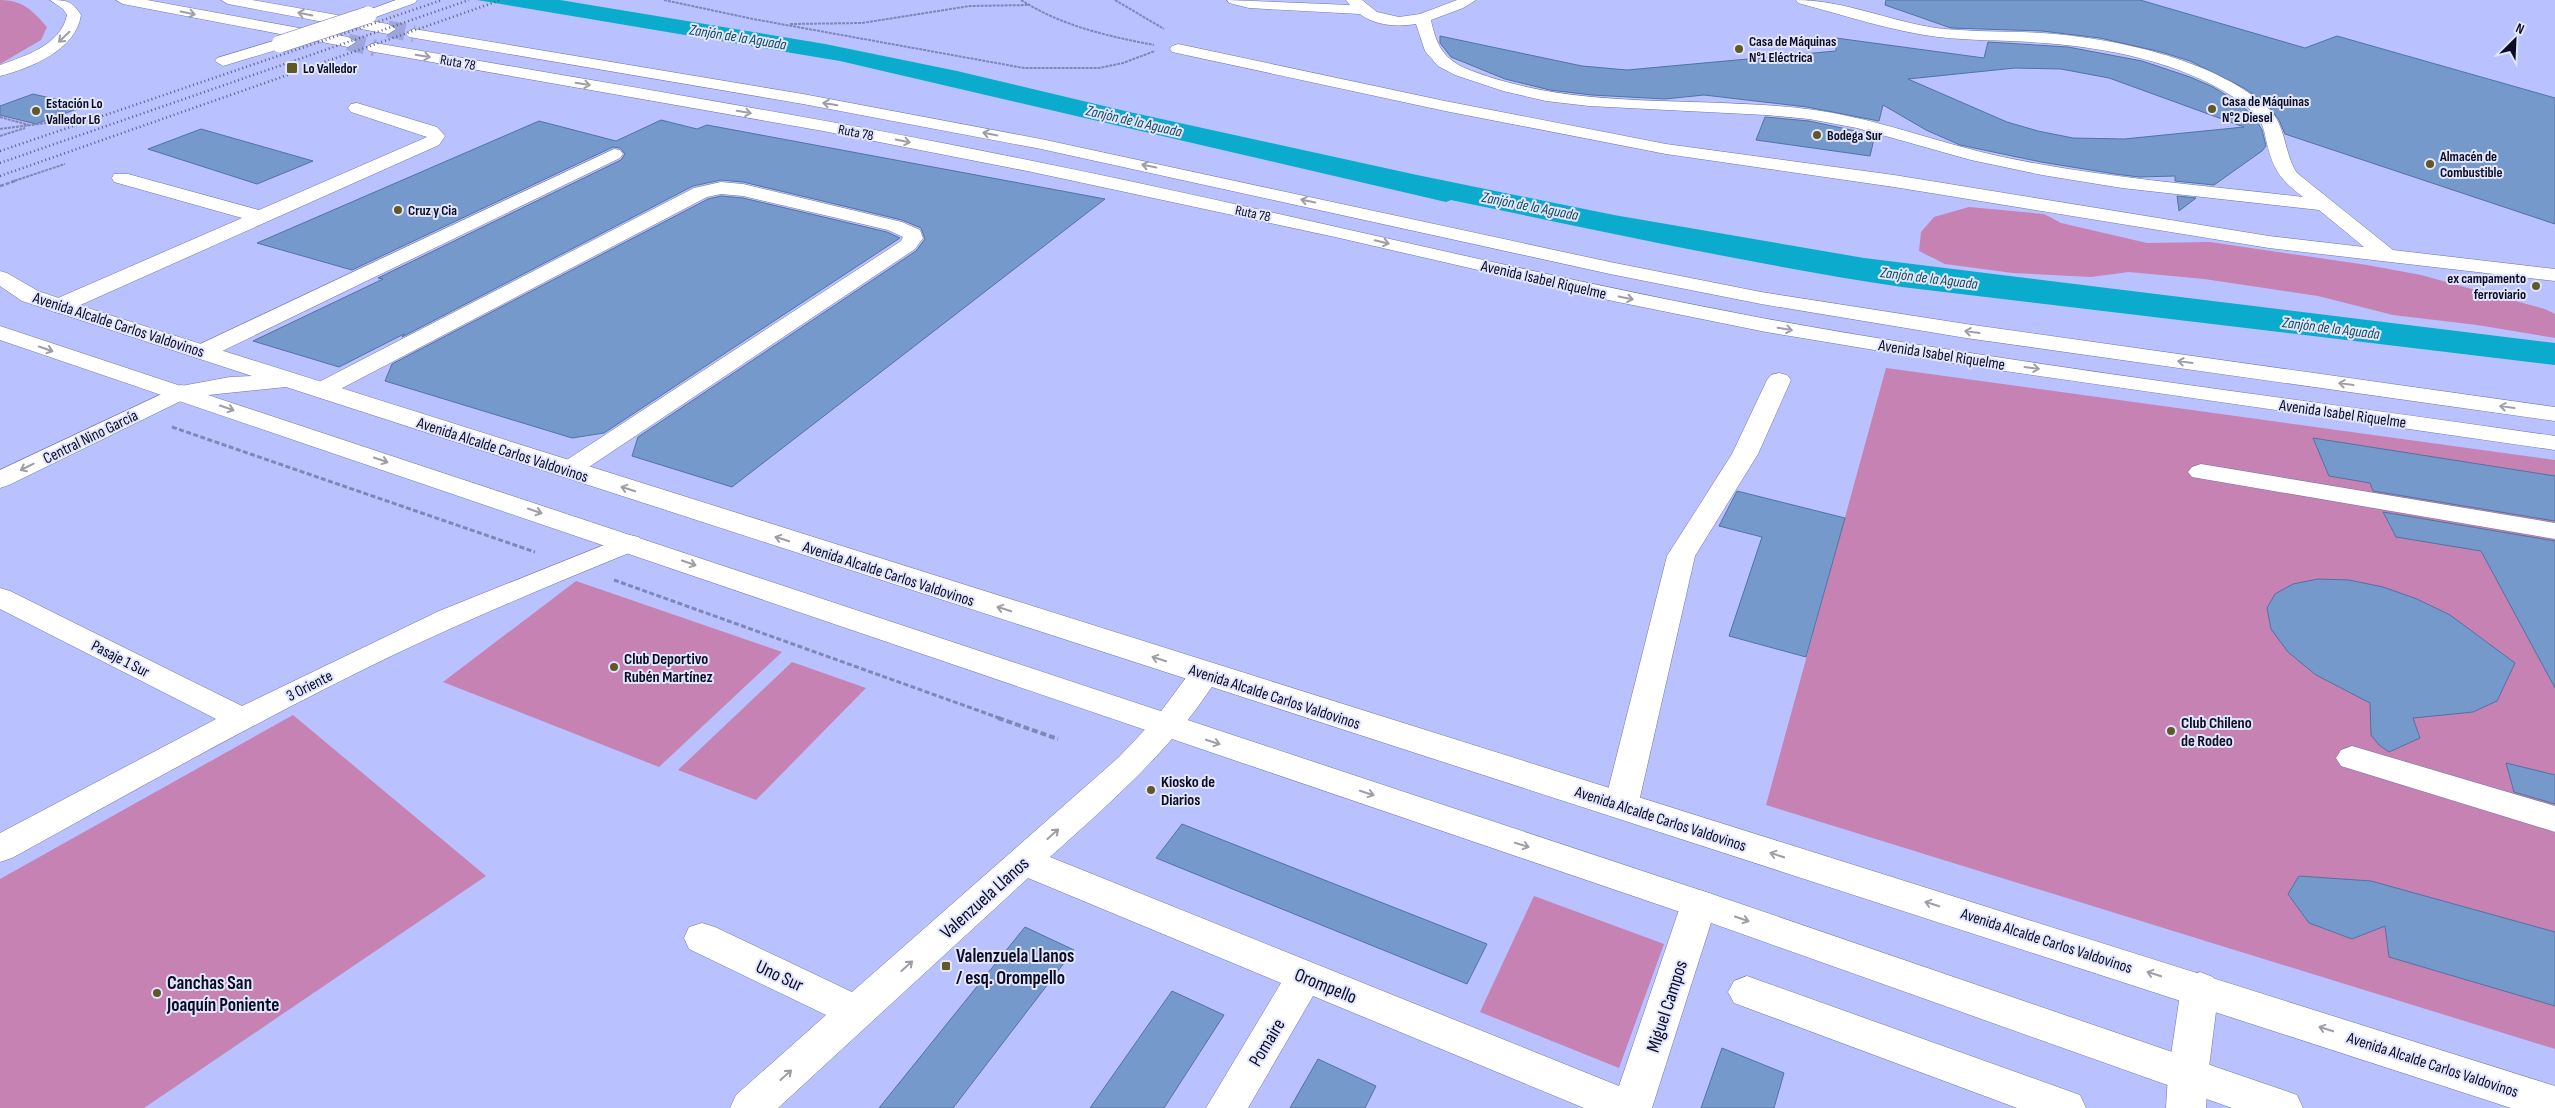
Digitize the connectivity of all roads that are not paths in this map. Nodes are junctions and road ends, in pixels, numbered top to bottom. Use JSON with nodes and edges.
{"nodes":[{"id":1,"x":57,"y":0,"type":"edge"},
{"id":2,"x":123,"y":0,"type":"edge"},
{"id":3,"x":228,"y":0,"type":"edge"},
{"id":4,"x":383,"y":0,"type":"edge"},
{"id":5,"x":1234,"y":0,"type":"edge"},
{"id":6,"x":1339,"y":0,"type":"edge"},
{"id":7,"x":1469,"y":0,"type":"edge"},
{"id":8,"x":1803,"y":0,"type":"edge"},
{"id":9,"x":405,"y":2,"type":"edge"},
{"id":10,"x":1359,"y":5,"type":"edge"},
{"id":11,"x":1323,"y":6,"type":"junction"},
{"id":12,"x":1423,"y":18,"type":"junction"},
{"id":13,"x":388,"y":30,"type":"tunnel mouth"},
{"id":14,"x":414,"y":34,"type":"tunnel mouth"},
{"id":15,"x":348,"y":42,"type":"tunnel mouth"},
{"id":16,"x":375,"y":48,"type":"tunnel mouth"},
{"id":17,"x":1178,"y":49,"type":"road end"},
{"id":18,"x":223,"y":61,"type":"dead end"},
{"id":19,"x":0,"y":71,"type":"edge"},
{"id":20,"x":357,"y":108,"type":"dead end"},
{"id":21,"x":614,"y":154,"type":"dead end"},
{"id":22,"x":121,"y":178,"type":"dead end"},
{"id":23,"x":2323,"y":205,"type":"junction"},
{"id":24,"x":1356,"y":211,"type":"joint"},
{"id":25,"x":261,"y":218,"type":"junction"},
{"id":26,"x":1335,"y":231,"type":"joint"},
{"id":27,"x":2385,"y":254,"type":"junction"},
{"id":28,"x":2555,"y":275,"type":"edge"},
{"id":29,"x":0,"y":277,"type":"edge"},
{"id":30,"x":0,"y":288,"type":"edge"},
{"id":31,"x":30,"y":296,"type":"junction"},
{"id":32,"x":59,"y":306,"type":"junction"},
{"id":33,"x":0,"y":333,"type":"edge"},
{"id":34,"x":204,"y":351,"type":"junction"},
{"id":35,"x":1779,"y":380,"type":"dead end"},
{"id":36,"x":310,"y":386,"type":"junction"},
{"id":37,"x":181,"y":392,"type":"junction"},
{"id":38,"x":2555,"y":414,"type":"edge"},
{"id":39,"x":2555,"y":443,"type":"edge"},
{"id":40,"x":568,"y":470,"type":"junction"},
{"id":41,"x":2201,"y":472,"type":"dead end"},
{"id":42,"x":0,"y":480,"type":"edge"},
{"id":43,"x":2555,"y":531,"type":"edge"},
{"id":44,"x":629,"y":543,"type":"junction"},
{"id":45,"x":0,"y":597,"type":"edge"},
{"id":46,"x":1205,"y":674,"type":"junction"},
{"id":47,"x":242,"y":719,"type":"junction"},
{"id":48,"x":1167,"y":726,"type":"junction"},
{"id":49,"x":2352,"y":758,"type":"dead end"},
{"id":50,"x":1621,"y":806,"type":"junction"},
{"id":51,"x":2555,"y":819,"type":"edge"},
{"id":52,"x":0,"y":849,"type":"edge"},
{"id":53,"x":1023,"y":861,"type":"junction"},
{"id":54,"x":1699,"y":904,"type":"junction"},
{"id":55,"x":702,"y":938,"type":"dead end"},
{"id":56,"x":1305,"y":976,"type":"junction"},
{"id":57,"x":2200,"y":988,"type":"junction"},
{"id":58,"x":1747,"y":992,"type":"dead end"},
{"id":59,"x":857,"y":1012,"type":"junction"},
{"id":60,"x":2187,"y":1092,"type":"edge"},
{"id":61,"x":2554,"y":1105,"type":"edge"},
{"id":62,"x":750,"y":1108,"type":"edge"},
{"id":63,"x":1226,"y":1108,"type":"edge"},
{"id":64,"x":1631,"y":1108,"type":"edge"},
{"id":65,"x":2066,"y":1108,"type":"edge"},
{"id":66,"x":2284,"y":1108,"type":"edge"}],
"edges":[{"from":1,"to":19,"type":"main road","one_way":true},
{"from":2,"to":15,"type":"main road","one_way":true},
{"from":13,"to":3,"type":"main road","one_way":true},
{"from":4,"to":9,"type":"main road"},
{"from":5,"to":11,"type":"main road"},
{"from":6,"to":11,"type":"main road"},
{"from":7,"to":12,"type":"main road"},
{"from":8,"to":23,"type":"main road"},
{"from":9,"to":18,"type":"main road","bridge":true},
{"from":10,"to":11,"type":"main road"},
{"from":10,"to":12,"type":"main road"},
{"from":12,"to":23,"type":"main road"},
{"from":24,"to":14,"type":"main road","name":"Ruta 78","one_way":true},
{"from":16,"to":26,"type":"main road","name":"Ruta 78","one_way":true},
{"from":17,"to":27,"type":"main road"},
{"from":20,"to":25,"type":"main road"},
{"from":21,"to":34,"type":"main road"},
{"from":22,"to":25,"type":"main road"},
{"from":23,"to":27,"type":"main road"},
{"from":38,"to":24,"type":"main road","name":"Avenida Isabel Riquelme","one_way":true},
{"from":25,"to":32,"type":"main road"},
{"from":26,"to":39,"type":"main road","name":"Avenida Isabel Riquelme","one_way":true},
{"from":27,"to":28,"type":"main road"},
{"from":29,"to":31,"type":"main road","name":"Avenida Alcalde Carlos Valdovinos"},
{"from":30,"to":31,"type":"main road"},
{"from":31,"to":32,"type":"main road","name":"Avenida Alcalde Carlos Valdovinos"},
{"from":32,"to":34,"type":"main road","name":"Avenida Alcalde Carlos Valdovinos"},
{"from":33,"to":37,"type":"main road","one_way":true},
{"from":34,"to":36,"type":"main road","name":"Avenida Alcalde Carlos Valdovinos"},
{"from":35,"to":50,"type":"main road"},
{"from":36,"to":37,"type":"main road"},
{"from":36,"to":40,"type":"main road","name":"Avenida Alcalde Carlos Valdovinos"},
{"from":36,"to":40,"type":"main road"},
{"from":37,"to":42,"type":"main road","name":"Central Nino García","one_way":true},
{"from":37,"to":44,"type":"main road","one_way":true},
{"from":46,"to":40,"type":"main road","name":"Avenida Alcalde Carlos Valdovinos","one_way":true},
{"from":41,"to":43,"type":"main road"},
{"from":44,"to":47,"type":"main road","name":"3 Oriente"},
{"from":44,"to":48,"type":"main road","one_way":true},
{"from":45,"to":47,"type":"main road","name":"Pasaje 1 Sur"},
{"from":46,"to":48,"type":"main road","name":"Valenzuela Llanos"},
{"from":46,"to":50,"type":"main road","name":"Avenida Alcalde Carlos Valdovinos"},
{"from":47,"to":52,"type":"main road","name":"3 Oriente"},
{"from":53,"to":48,"type":"main road","name":"Valenzuela Llanos","one_way":true},
{"from":48,"to":54,"type":"main road","one_way":true},
{"from":49,"to":51,"type":"main road"},
{"from":57,"to":50,"type":"main road","name":"Avenida Alcalde Carlos Valdovinos","one_way":true},
{"from":53,"to":56,"type":"main road","name":"Orompello"},
{"from":59,"to":53,"type":"main road","name":"Valenzuela Llanos","one_way":true},
{"from":54,"to":60,"type":"main road","one_way":true},
{"from":54,"to":64,"type":"main road","name":"Miguel Campos"},
{"from":55,"to":59,"type":"main road","name":"Uno Sur"},
{"from":56,"to":63,"type":"main road","name":"Pomaire"},
{"from":56,"to":64,"type":"main road","name":"Orompello"},
{"from":57,"to":60,"type":"main road"},
{"from":61,"to":57,"type":"main road","name":"Avenida Alcalde Carlos Valdovinos","one_way":true},
{"from":58,"to":65,"type":"main road"},
{"from":62,"to":59,"type":"main road","name":"Valenzuela Llanos","one_way":true},
{"from":60,"to":66,"type":"main road"}]}
